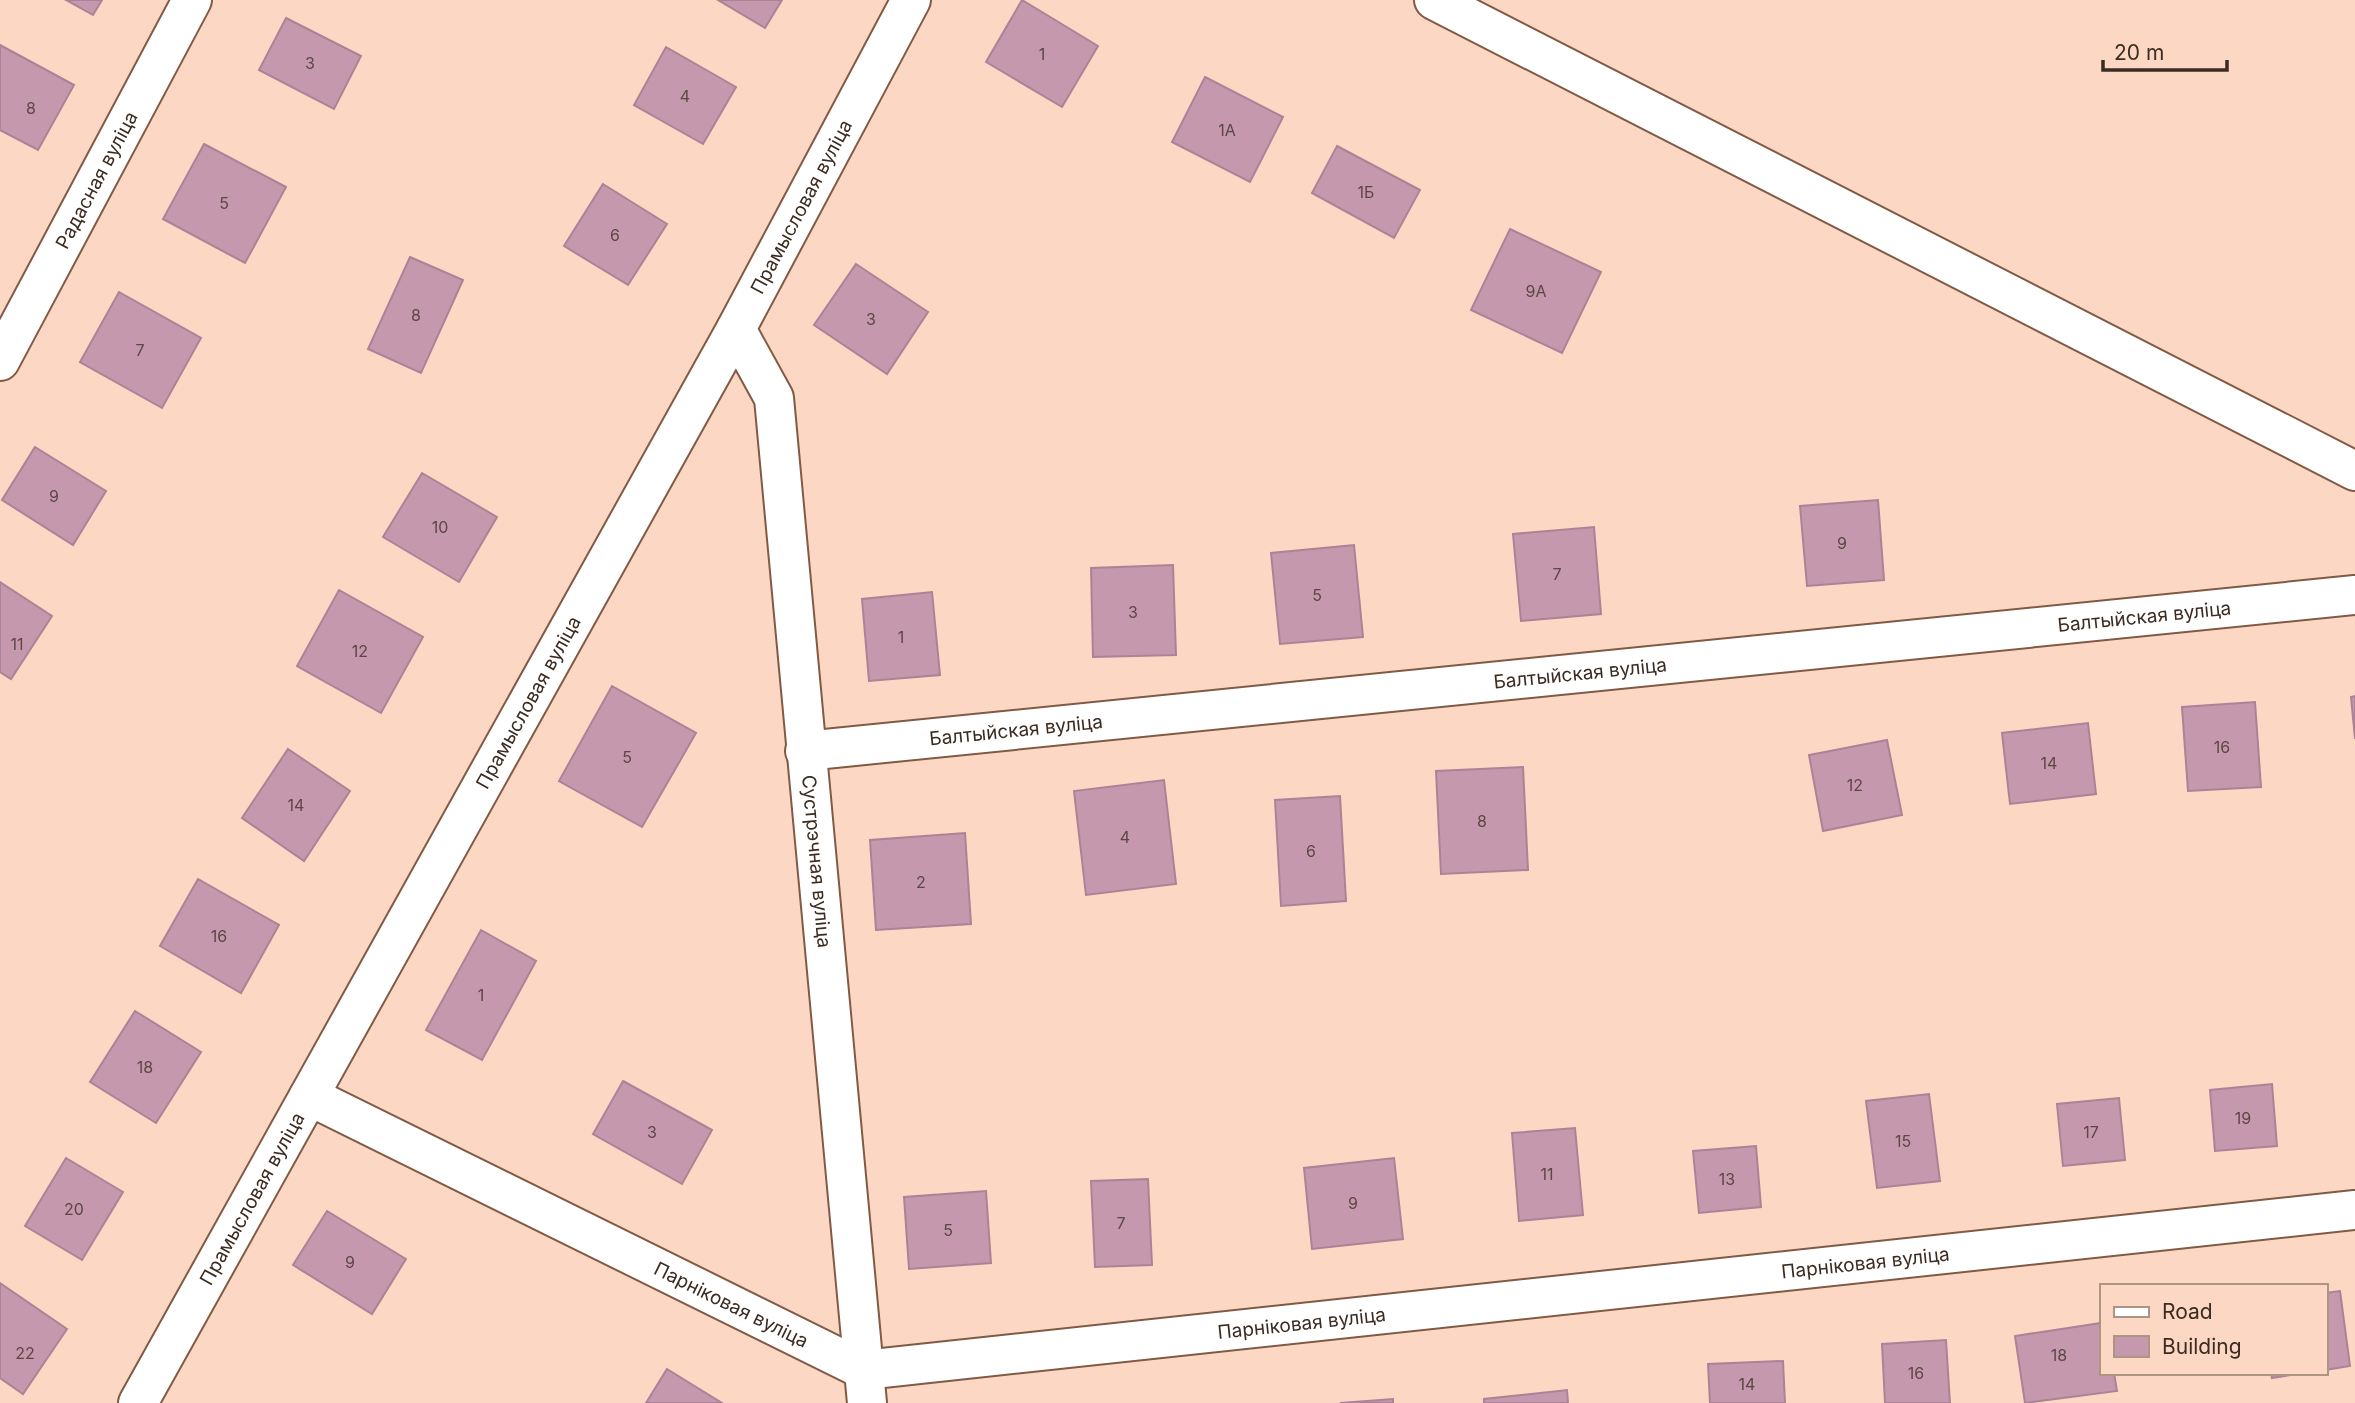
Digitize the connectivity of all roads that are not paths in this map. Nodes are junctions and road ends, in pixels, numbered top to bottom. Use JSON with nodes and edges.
{"nodes":[{"id":1,"x":192,"y":0,"type":"edge"},
{"id":2,"x":911,"y":0,"type":"edge"},
{"id":3,"x":1434,"y":0,"type":"edge"},
{"id":4,"x":736,"y":329,"type":"junction"},
{"id":5,"x":0,"y":360,"type":"edge"},
{"id":6,"x":2355,"y":471,"type":"edge"},
{"id":7,"x":2355,"y":595,"type":"edge"},
{"id":8,"x":805,"y":751,"type":"junction"},
{"id":9,"x":309,"y":1096,"type":"junction"},
{"id":10,"x":2355,"y":1210,"type":"edge"},
{"id":11,"x":865,"y":1386,"type":"edge"},
{"id":12,"x":138,"y":1403,"type":"edge"}],
"edges":[{"from":1,"to":5,"type":"street","name":"Радасная вуліца"},
{"from":2,"to":4,"type":"street","name":"Прамысловая вуліца"},
{"from":3,"to":6,"type":"street"},
{"from":4,"to":8,"type":"street","name":"Сустрэчная вуліца"},
{"from":4,"to":9,"type":"street","name":"Прамысловая вуліца"},
{"from":7,"to":8,"type":"street","name":"Балтыйская вуліца"},
{"from":8,"to":11,"type":"street","name":"Сустрэчная вуліца"},
{"from":9,"to":11,"type":"street","name":"Парніковая вуліца"},
{"from":9,"to":12,"type":"street","name":"Прамысловая вуліца"},
{"from":10,"to":11,"type":"street","name":"Парніковая вуліца"}]}
